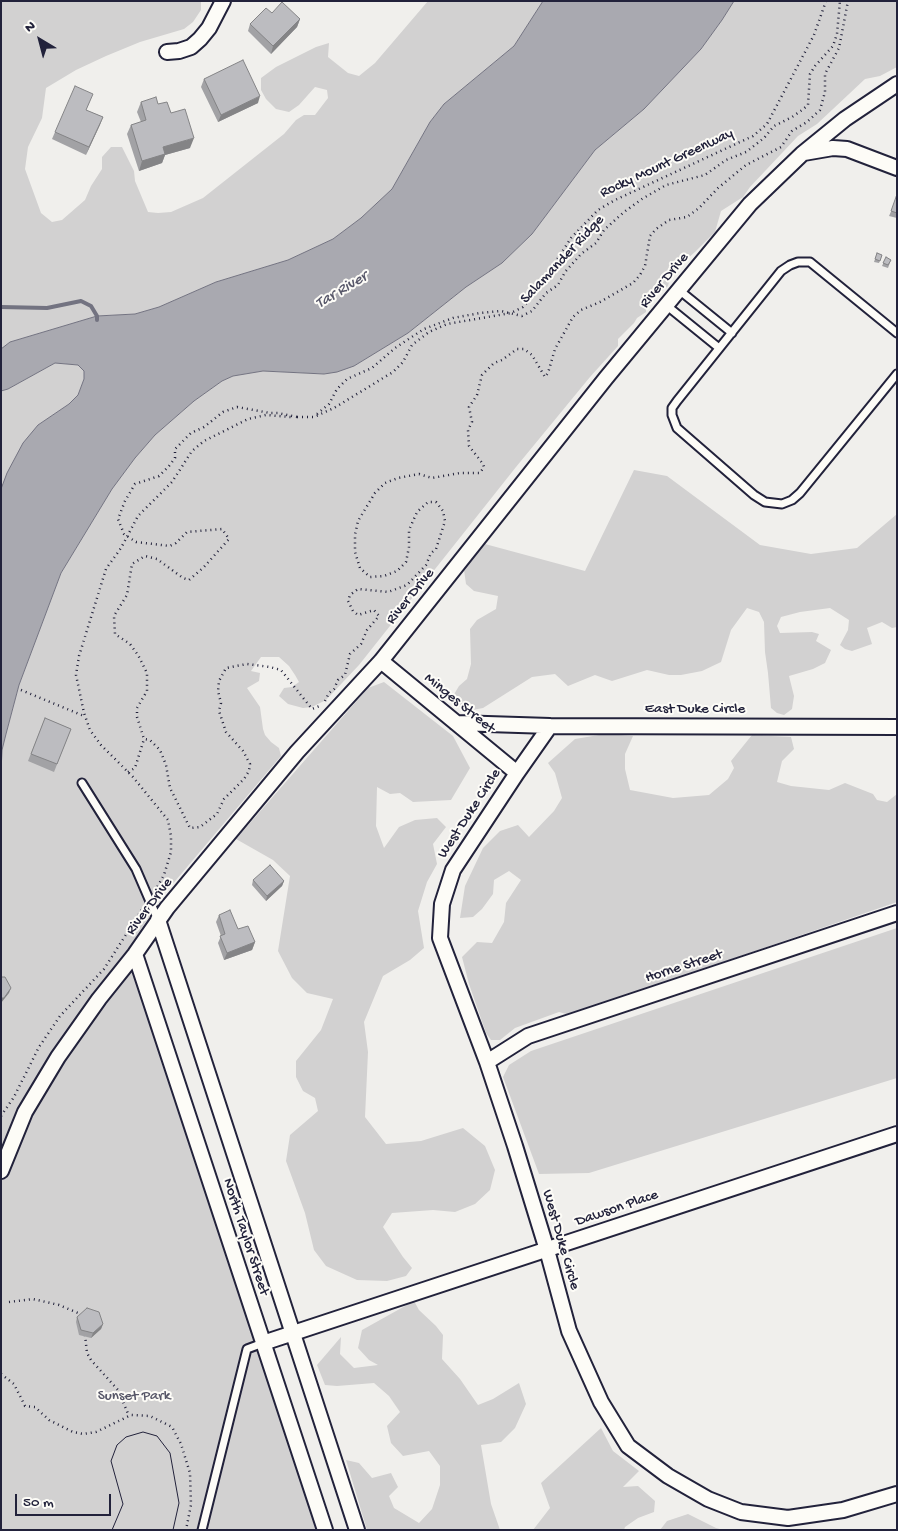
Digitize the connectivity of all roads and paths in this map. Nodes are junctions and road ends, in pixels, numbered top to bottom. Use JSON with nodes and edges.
{"nodes":[{"id":1,"x":223,"y":1,"type":"edge"},
{"id":2,"x":826,"y":1,"type":"edge"},
{"id":3,"x":840,"y":1,"type":"edge"},
{"id":4,"x":848,"y":1,"type":"edge"},
{"id":5,"x":167,"y":52,"type":"dead end"},
{"id":6,"x":897,"y":84,"type":"edge"},
{"id":7,"x":802,"y":154,"type":"junction"},
{"id":8,"x":897,"y":168,"type":"edge"},
{"id":9,"x":679,"y":290,"type":"junction"},
{"id":10,"x":666,"y":305,"type":"junction"},
{"id":11,"x":511,"y":313,"type":"junction"},
{"id":12,"x":732,"y":333,"type":"junction"},
{"id":13,"x":897,"y":333,"type":"edge"},
{"id":14,"x":719,"y":348,"type":"junction"},
{"id":15,"x":897,"y":374,"type":"edge"},
{"id":16,"x":297,"y":417,"type":"junction"},
{"id":17,"x":314,"y":417,"type":"junction"},
{"id":18,"x":128,"y":537,"type":"junction"},
{"id":19,"x":380,"y":661,"type":"junction"},
{"id":20,"x":21,"y":690,"type":"dead end"},
{"id":21,"x":85,"y":716,"type":"junction"},
{"id":22,"x":456,"y":723,"type":"junction"},
{"id":23,"x":550,"y":726,"type":"junction"},
{"id":24,"x":897,"y":727,"type":"edge"},
{"id":25,"x":144,"y":738,"type":"junction"},
{"id":26,"x":128,"y":772,"type":"junction"},
{"id":27,"x":516,"y":773,"type":"junction"},
{"id":28,"x":82,"y":783,"type":"dead end"},
{"id":29,"x":157,"y":887,"type":"dead end"},
{"id":30,"x":142,"y":909,"type":"dead end"},
{"id":31,"x":897,"y":914,"type":"edge"},
{"id":32,"x":158,"y":920,"type":"junction"},
{"id":33,"x":135,"y":954,"type":"junction"},
{"id":34,"x":487,"y":1062,"type":"junction"},
{"id":35,"x":1,"y":1116,"type":"edge"},
{"id":36,"x":897,"y":1134,"type":"edge"},
{"id":37,"x":1,"y":1171,"type":"edge"},
{"id":38,"x":547,"y":1250,"type":"junction"},
{"id":39,"x":9,"y":1302,"type":"dead end"},
{"id":40,"x":82,"y":1324,"type":"edge"},
{"id":41,"x":84,"y":1330,"type":"edge"},
{"id":42,"x":292,"y":1333,"type":"junction"},
{"id":43,"x":263,"y":1343,"type":"junction"},
{"id":44,"x":1,"y":1374,"type":"edge"},
{"id":45,"x":129,"y":1416,"type":"junction"},
{"id":46,"x":897,"y":1494,"type":"edge"},
{"id":47,"x":186,"y":1530,"type":"edge"},
{"id":48,"x":202,"y":1530,"type":"edge"},
{"id":49,"x":325,"y":1530,"type":"edge"},
{"id":50,"x":357,"y":1530,"type":"edge"}],
"edges":[{"from":1,"to":5,"type":"street"},
{"from":2,"to":11,"type":"path","name":"Rocky Mount Greenway"},
{"from":3,"to":11,"type":"path","name":"Salamander Ridge"},
{"from":4,"to":25,"type":"path"},
{"from":6,"to":7,"type":"street","name":"River Drive"},
{"from":7,"to":8,"type":"street"},
{"from":7,"to":9,"type":"street","name":"River Drive"},
{"from":9,"to":10,"type":"street","name":"River Drive"},
{"from":9,"to":12,"type":"lane"},
{"from":10,"to":14,"type":"lane"},
{"from":10,"to":19,"type":"street","name":"River Drive"},
{"from":11,"to":17,"type":"path","name":"Rocky Mount Greenway"},
{"from":11,"to":17,"type":"path","name":"Salamander Ridge"},
{"from":12,"to":13,"type":"lane"},
{"from":12,"to":14,"type":"lane"},
{"from":14,"to":15,"type":"lane"},
{"from":16,"to":17,"type":"path","name":"Rocky Mount Greenway"},
{"from":16,"to":18,"type":"path","name":"Rocky Mount Greenway"},
{"from":16,"to":18,"type":"path"},
{"from":18,"to":21,"type":"path","name":"Rocky Mount Greenway"},
{"from":18,"to":25,"type":"path"},
{"from":19,"to":22,"type":"street","name":"Minges Street"},
{"from":19,"to":32,"type":"street","name":"River Drive"},
{"from":20,"to":21,"type":"path"},
{"from":21,"to":26,"type":"path","name":"Rocky Mount Greenway"},
{"from":22,"to":23,"type":"street","name":"East Duke Circle"},
{"from":22,"to":27,"type":"street","name":"Minges Street"},
{"from":23,"to":24,"type":"street","name":"East Duke Circle"},
{"from":23,"to":27,"type":"street"},
{"from":25,"to":26,"type":"path"},
{"from":26,"to":29,"type":"path","name":"Rocky Mount Greenway"},
{"from":27,"to":34,"type":"street","name":"West Duke Circle"},
{"from":28,"to":32,"type":"lane"},
{"from":30,"to":35,"type":"path"},
{"from":31,"to":34,"type":"street","name":"Horne Street"},
{"from":32,"to":33,"type":"street","name":"River Drive"},
{"from":32,"to":42,"type":"street"},
{"from":33,"to":37,"type":"street","name":"River Drive"},
{"from":33,"to":43,"type":"street","name":"North Taylor Street"},
{"from":34,"to":38,"type":"street","name":"West Duke Circle"},
{"from":36,"to":38,"type":"street","name":"Dawson Place"},
{"from":38,"to":42,"type":"street","name":"Dawson Place"},
{"from":38,"to":46,"type":"street","name":"West Duke Circle"},
{"from":39,"to":40,"type":"path"},
{"from":41,"to":45,"type":"path"},
{"from":42,"to":43,"type":"street","name":"Dawson Place"},
{"from":42,"to":50,"type":"street"},
{"from":43,"to":48,"type":"lane"},
{"from":43,"to":49,"type":"street","name":"North Taylor Street"},
{"from":44,"to":45,"type":"path"},
{"from":45,"to":47,"type":"path"}]}
